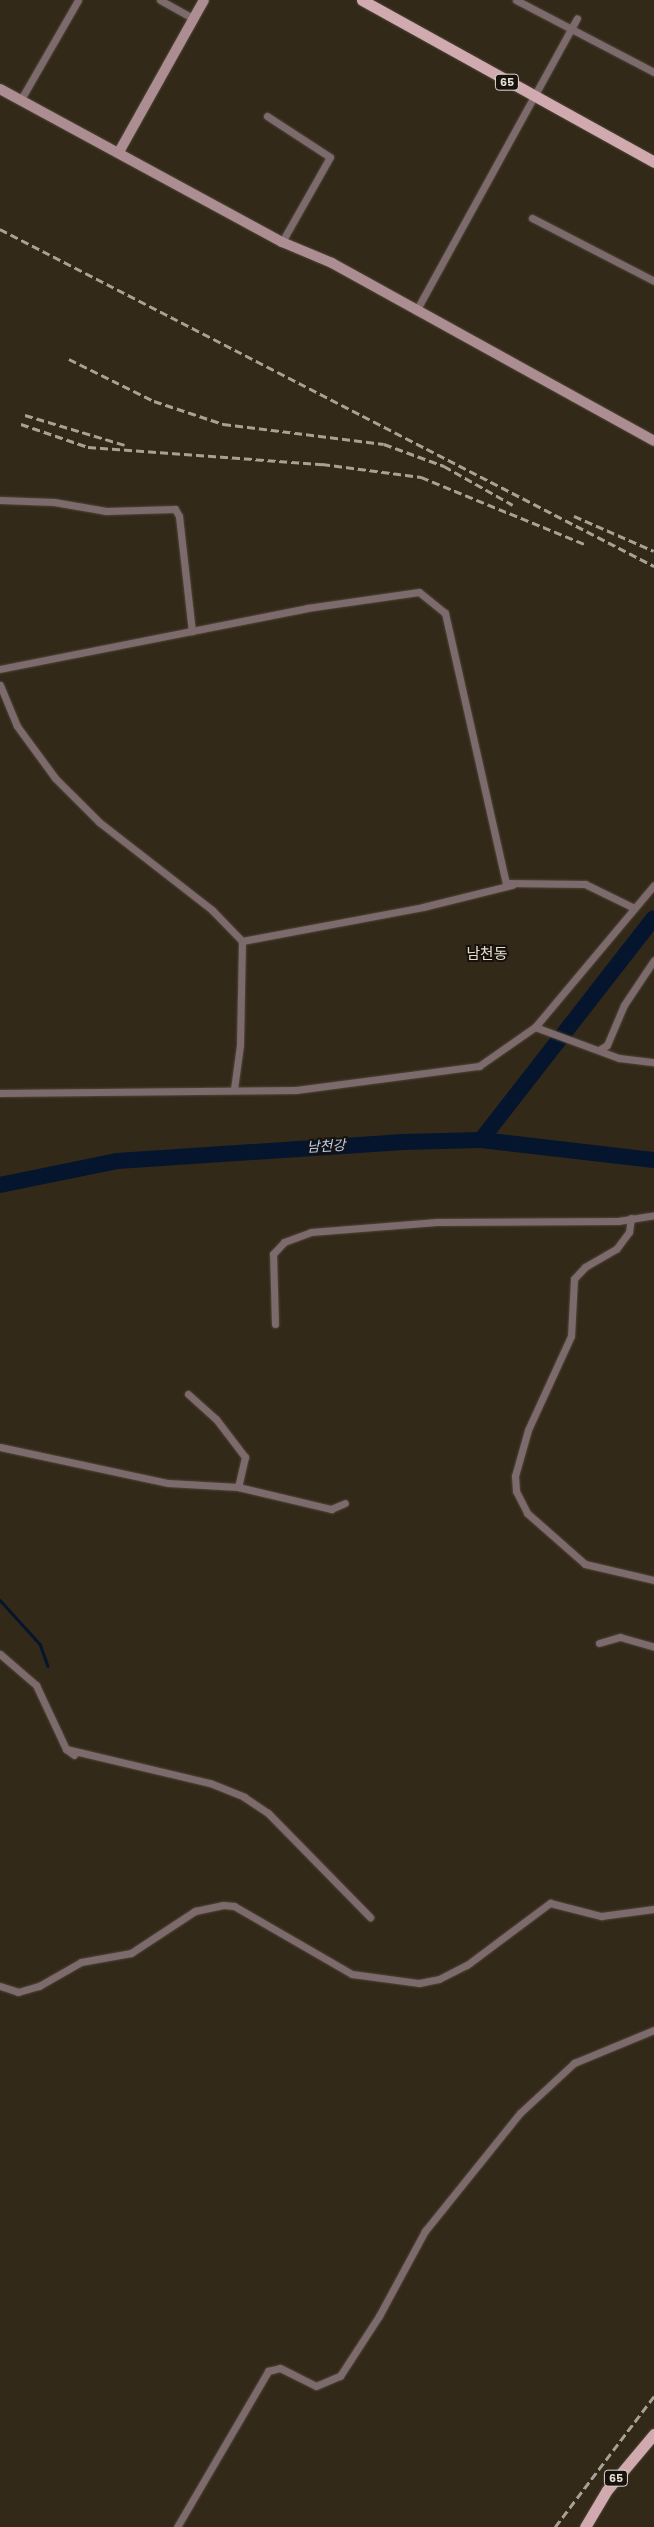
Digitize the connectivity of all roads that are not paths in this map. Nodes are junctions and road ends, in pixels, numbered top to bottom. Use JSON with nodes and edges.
{"nodes":[{"id":1,"x":78,"y":0,"type":"edge"},
{"id":2,"x":160,"y":0,"type":"edge"},
{"id":3,"x":204,"y":0,"type":"edge"},
{"id":4,"x":362,"y":0,"type":"edge"},
{"id":5,"x":516,"y":0,"type":"edge"},
{"id":6,"x":577,"y":18,"type":"dead end"},
{"id":7,"x":194,"y":19,"type":"junction"},
{"id":8,"x":571,"y":29,"type":"junction"},
{"id":9,"x":654,"y":72,"type":"edge"},
{"id":10,"x":0,"y":89,"type":"edge"},
{"id":11,"x":534,"y":97,"type":"junction"},
{"id":12,"x":20,"y":101,"type":"junction"},
{"id":13,"x":267,"y":116,"type":"dead end"},
{"id":14,"x":119,"y":152,"type":"junction"},
{"id":15,"x":654,"y":162,"type":"edge"},
{"id":16,"x":532,"y":218,"type":"dead end"},
{"id":17,"x":282,"y":242,"type":"junction"},
{"id":18,"x":654,"y":281,"type":"edge"},
{"id":19,"x":416,"y":311,"type":"junction"},
{"id":20,"x":654,"y":441,"type":"edge"},
{"id":21,"x":0,"y":500,"type":"edge"},
{"id":22,"x":192,"y":631,"type":"junction"},
{"id":23,"x":0,"y":669,"type":"edge"},
{"id":24,"x":0,"y":685,"type":"edge"},
{"id":25,"x":512,"y":885,"type":"junction"},
{"id":26,"x":654,"y":885,"type":"edge"},
{"id":27,"x":634,"y":908,"type":"junction"},
{"id":28,"x":242,"y":941,"type":"junction"},
{"id":29,"x":654,"y":960,"type":"edge"},
{"id":30,"x":650,"y":971,"type":"edge"},
{"id":31,"x":535,"y":1027,"type":"junction"},
{"id":32,"x":599,"y":1050,"type":"junction"},
{"id":33,"x":654,"y":1062,"type":"edge"},
{"id":34,"x":234,"y":1089,"type":"junction"},
{"id":35,"x":0,"y":1093,"type":"edge"},
{"id":36,"x":654,"y":1215,"type":"edge"},
{"id":37,"x":631,"y":1218,"type":"junction"},
{"id":38,"x":275,"y":1324,"type":"dead end"},
{"id":39,"x":188,"y":1394,"type":"dead end"},
{"id":40,"x":0,"y":1447,"type":"edge"},
{"id":41,"x":238,"y":1487,"type":"junction"},
{"id":42,"x":344,"y":1503,"type":"dead end"},
{"id":43,"x":654,"y":1580,"type":"edge"},
{"id":44,"x":599,"y":1643,"type":"dead end"},
{"id":45,"x":654,"y":1647,"type":"edge"},
{"id":46,"x":0,"y":1654,"type":"edge"},
{"id":47,"x":66,"y":1749,"type":"junction"},
{"id":48,"x":74,"y":1756,"type":"dead end"},
{"id":49,"x":654,"y":1909,"type":"edge"},
{"id":50,"x":370,"y":1917,"type":"dead end"},
{"id":51,"x":0,"y":1986,"type":"edge"},
{"id":52,"x":654,"y":2030,"type":"edge"},
{"id":53,"x":654,"y":2434,"type":"edge"},
{"id":54,"x":177,"y":2527,"type":"edge"},
{"id":55,"x":585,"y":2527,"type":"edge"}],
"edges":[{"from":1,"to":12,"type":"street"},
{"from":2,"to":7,"type":"street"},
{"from":3,"to":7,"type":"main road"},
{"from":4,"to":11,"type":"main road","number":"65"},
{"from":5,"to":8,"type":"street"},
{"from":6,"to":8,"type":"street"},
{"from":7,"to":14,"type":"main road"},
{"from":8,"to":9,"type":"street"},
{"from":8,"to":11,"type":"street"},
{"from":10,"to":12,"type":"main road"},
{"from":11,"to":15,"type":"main road","number":"65"},
{"from":11,"to":19,"type":"street"},
{"from":12,"to":14,"type":"main road"},
{"from":13,"to":17,"type":"street"},
{"from":14,"to":17,"type":"main road"},
{"from":16,"to":18,"type":"street"},
{"from":17,"to":19,"type":"main road"},
{"from":19,"to":20,"type":"main road"},
{"from":21,"to":22,"type":"street"},
{"from":22,"to":23,"type":"street"},
{"from":22,"to":25,"type":"street"},
{"from":24,"to":28,"type":"street"},
{"from":25,"to":27,"type":"street"},
{"from":25,"to":28,"type":"street"},
{"from":26,"to":27,"type":"street"},
{"from":27,"to":31,"type":"street"},
{"from":28,"to":34,"type":"street"},
{"from":29,"to":30,"type":"street"},
{"from":30,"to":32,"type":"street"},
{"from":31,"to":32,"type":"street"},
{"from":31,"to":34,"type":"street"},
{"from":32,"to":33,"type":"street"},
{"from":34,"to":35,"type":"street"},
{"from":36,"to":37,"type":"street"},
{"from":37,"to":38,"type":"street"},
{"from":37,"to":43,"type":"street"},
{"from":39,"to":41,"type":"street"},
{"from":40,"to":41,"type":"street"},
{"from":41,"to":42,"type":"street"},
{"from":44,"to":45,"type":"street"},
{"from":46,"to":47,"type":"street"},
{"from":47,"to":48,"type":"street"},
{"from":47,"to":50,"type":"street"},
{"from":49,"to":51,"type":"street"},
{"from":52,"to":54,"type":"street"},
{"from":53,"to":55,"type":"main road","number":"65"}]}
